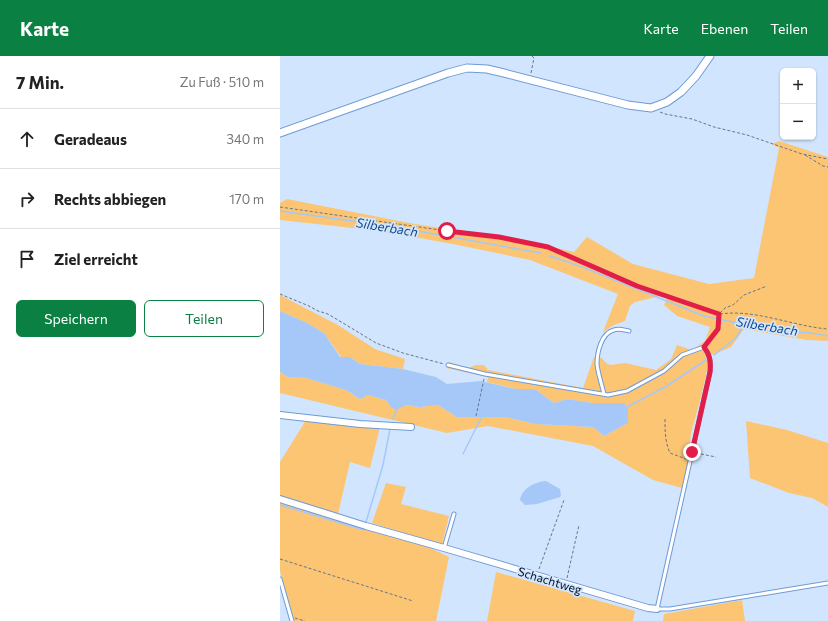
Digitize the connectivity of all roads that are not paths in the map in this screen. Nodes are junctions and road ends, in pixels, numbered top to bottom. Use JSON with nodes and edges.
{"nodes":[{"id":1,"x":710,"y":56,"type":"edge"},
{"id":2,"x":280,"y":133,"type":"edge"},
{"id":3,"x":629,"y":331,"type":"dead end"},
{"id":4,"x":448,"y":365,"type":"road end"},
{"id":5,"x":604,"y":394,"type":"junction"},
{"id":6,"x":280,"y":415,"type":"edge"},
{"id":7,"x":411,"y":427,"type":"dead end"},
{"id":8,"x":280,"y":499,"type":"edge"},
{"id":9,"x":454,"y":514,"type":"dead end"},
{"id":10,"x":444,"y":548,"type":"junction"},
{"id":11,"x":280,"y":579,"type":"edge"},
{"id":12,"x":828,"y":583,"type":"edge"},
{"id":13,"x":657,"y":609,"type":"junction"},
{"id":14,"x":292,"y":621,"type":"edge"}],
"edges":[{"from":1,"to":2,"type":"street"},
{"from":3,"to":5,"type":"lane"},
{"from":4,"to":5,"type":"lane"},
{"from":5,"to":13,"type":"lane"},
{"from":6,"to":7,"type":"street"},
{"from":8,"to":10,"type":"street","name":"Schachtweg"},
{"from":9,"to":10,"type":"lane"},
{"from":10,"to":13,"type":"street","name":"Schachtweg"},
{"from":11,"to":14,"type":"lane"},
{"from":12,"to":13,"type":"lane"}]}
